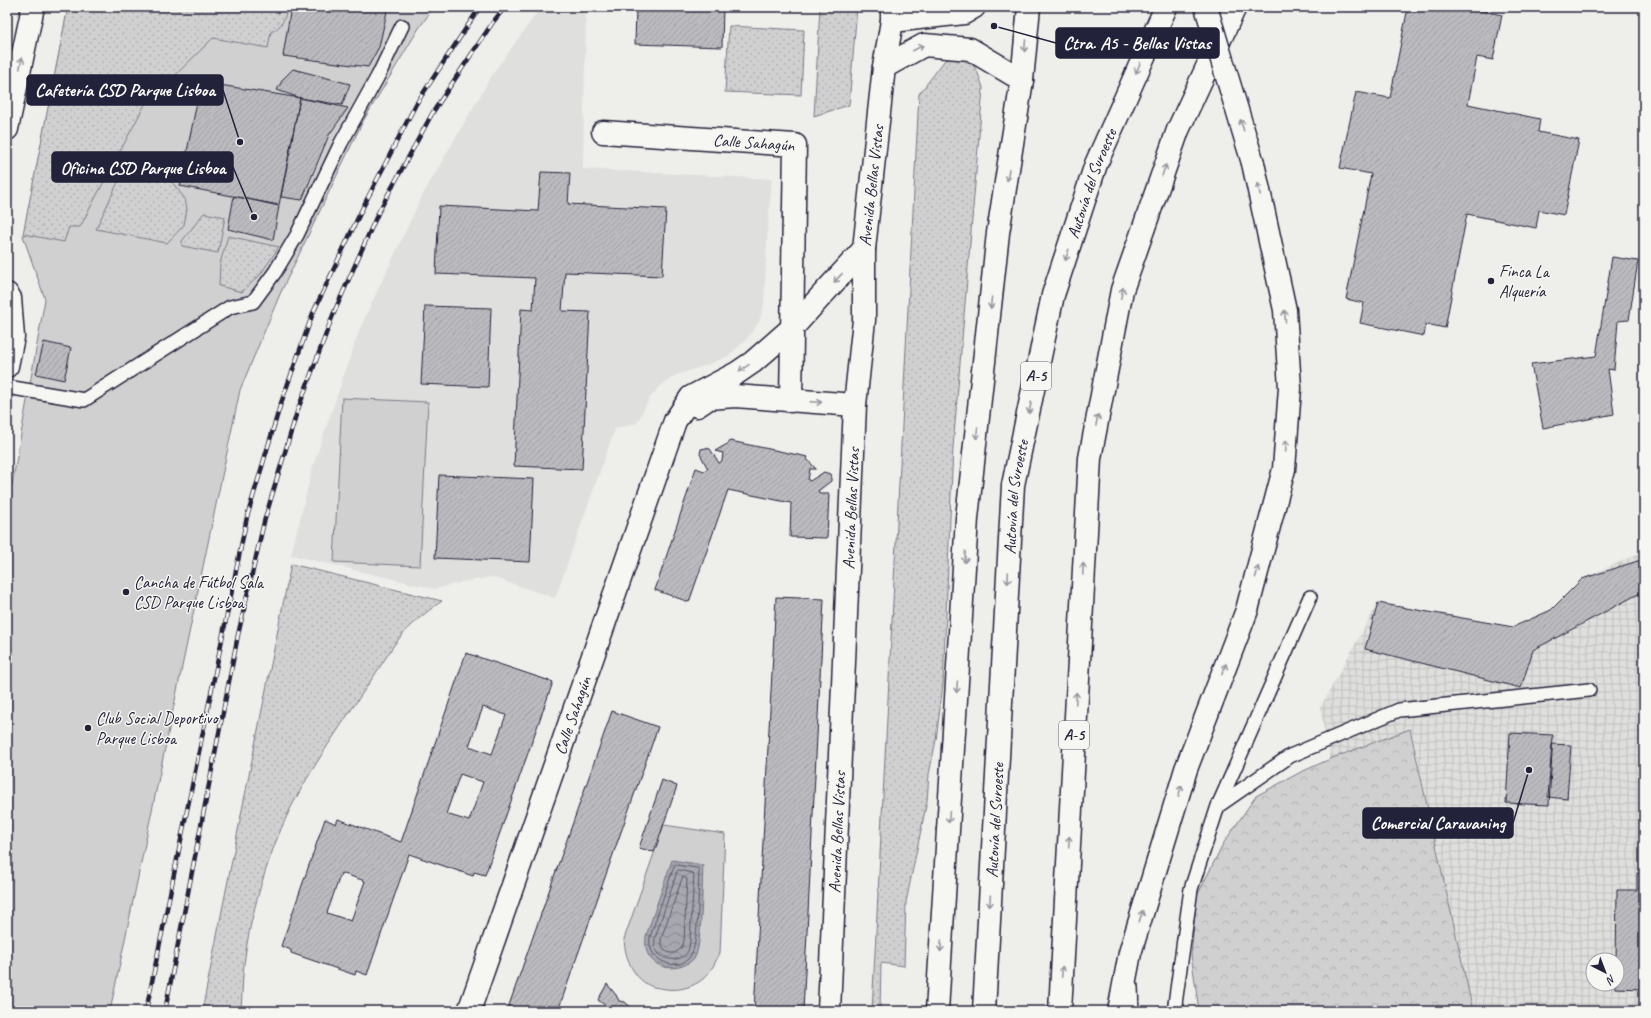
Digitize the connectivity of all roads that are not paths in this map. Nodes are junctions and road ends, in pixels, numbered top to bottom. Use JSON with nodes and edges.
{"nodes":[{"id":1,"x":33,"y":7,"type":"edge"},
{"id":2,"x":974,"y":7,"type":"edge"},
{"id":3,"x":1029,"y":7,"type":"edge"},
{"id":4,"x":1166,"y":7,"type":"edge"},
{"id":5,"x":1206,"y":7,"type":"edge"},
{"id":6,"x":1235,"y":7,"type":"edge"},
{"id":7,"x":892,"y":14,"type":"edge"},
{"id":8,"x":402,"y":26,"type":"dead end"},
{"id":9,"x":884,"y":67,"type":"junction"},
{"id":10,"x":1022,"y":80,"type":"junction"},
{"id":11,"x":7,"y":129,"type":"edge"},
{"id":12,"x":603,"y":132,"type":"dead end"},
{"id":13,"x":864,"y":249,"type":"junction"},
{"id":14,"x":7,"y":294,"type":"edge"},
{"id":15,"x":793,"y":327,"type":"junction"},
{"id":16,"x":7,"y":366,"type":"edge"},
{"id":17,"x":7,"y":387,"type":"edge"},
{"id":18,"x":790,"y":401,"type":"junction"},
{"id":19,"x":855,"y":405,"type":"junction"},
{"id":20,"x":675,"y":421,"type":"junction"},
{"id":21,"x":1310,"y":597,"type":"dead end"},
{"id":22,"x":1589,"y":690,"type":"dead end"},
{"id":23,"x":1218,"y":806,"type":"junction"},
{"id":24,"x":1130,"y":953,"type":"junction"},
{"id":25,"x":469,"y":1011,"type":"edge"},
{"id":26,"x":829,"y":1011,"type":"edge"},
{"id":27,"x":937,"y":1011,"type":"edge"},
{"id":28,"x":984,"y":1011,"type":"edge"},
{"id":29,"x":1060,"y":1011,"type":"edge"},
{"id":30,"x":1119,"y":1011,"type":"edge"},
{"id":31,"x":1132,"y":1011,"type":"edge"},
{"id":32,"x":1178,"y":1011,"type":"edge"}],
"edges":[{"from":11,"to":1,"type":"main road","one_way":true},
{"from":2,"to":7,"type":"main road"},
{"from":3,"to":10,"type":"main road","one_way":true},
{"from":4,"to":28,"type":"main road","name":"Autovía del Suroeste","number":"A-5","one_way":true},
{"from":24,"to":5,"type":"main road","one_way":true,"bridge":true},
{"from":29,"to":6,"type":"main road","number":"A-5","one_way":true},
{"from":7,"to":9,"type":"main road","name":"Avenida Bellas Vistas"},
{"from":8,"to":17,"type":"lane"},
{"from":9,"to":10,"type":"main road","one_way":true},
{"from":9,"to":13,"type":"main road","name":"Avenida Bellas Vistas"},
{"from":10,"to":27,"type":"main road","one_way":true},
{"from":12,"to":15,"type":"main road","name":"Calle Sahagún"},
{"from":13,"to":15,"type":"main road","name":"Calle Sahagún","one_way":true},
{"from":13,"to":19,"type":"main road","name":"Avenida Bellas Vistas"},
{"from":14,"to":16,"type":"main road"},
{"from":15,"to":18,"type":"main road"},
{"from":15,"to":20,"type":"main road","name":"Calle Sahagún","one_way":true},
{"from":18,"to":19,"type":"main road","one_way":true},
{"from":18,"to":20,"type":"main road"},
{"from":19,"to":26,"type":"main road","name":"Avenida Bellas Vistas"},
{"from":20,"to":25,"type":"main road","name":"Calle Sahagún"},
{"from":21,"to":23,"type":"lane"},
{"from":22,"to":23,"type":"lane"},
{"from":23,"to":32,"type":"lane"},
{"from":24,"to":30,"type":"main road"},
{"from":24,"to":31,"type":"lane"}]}
